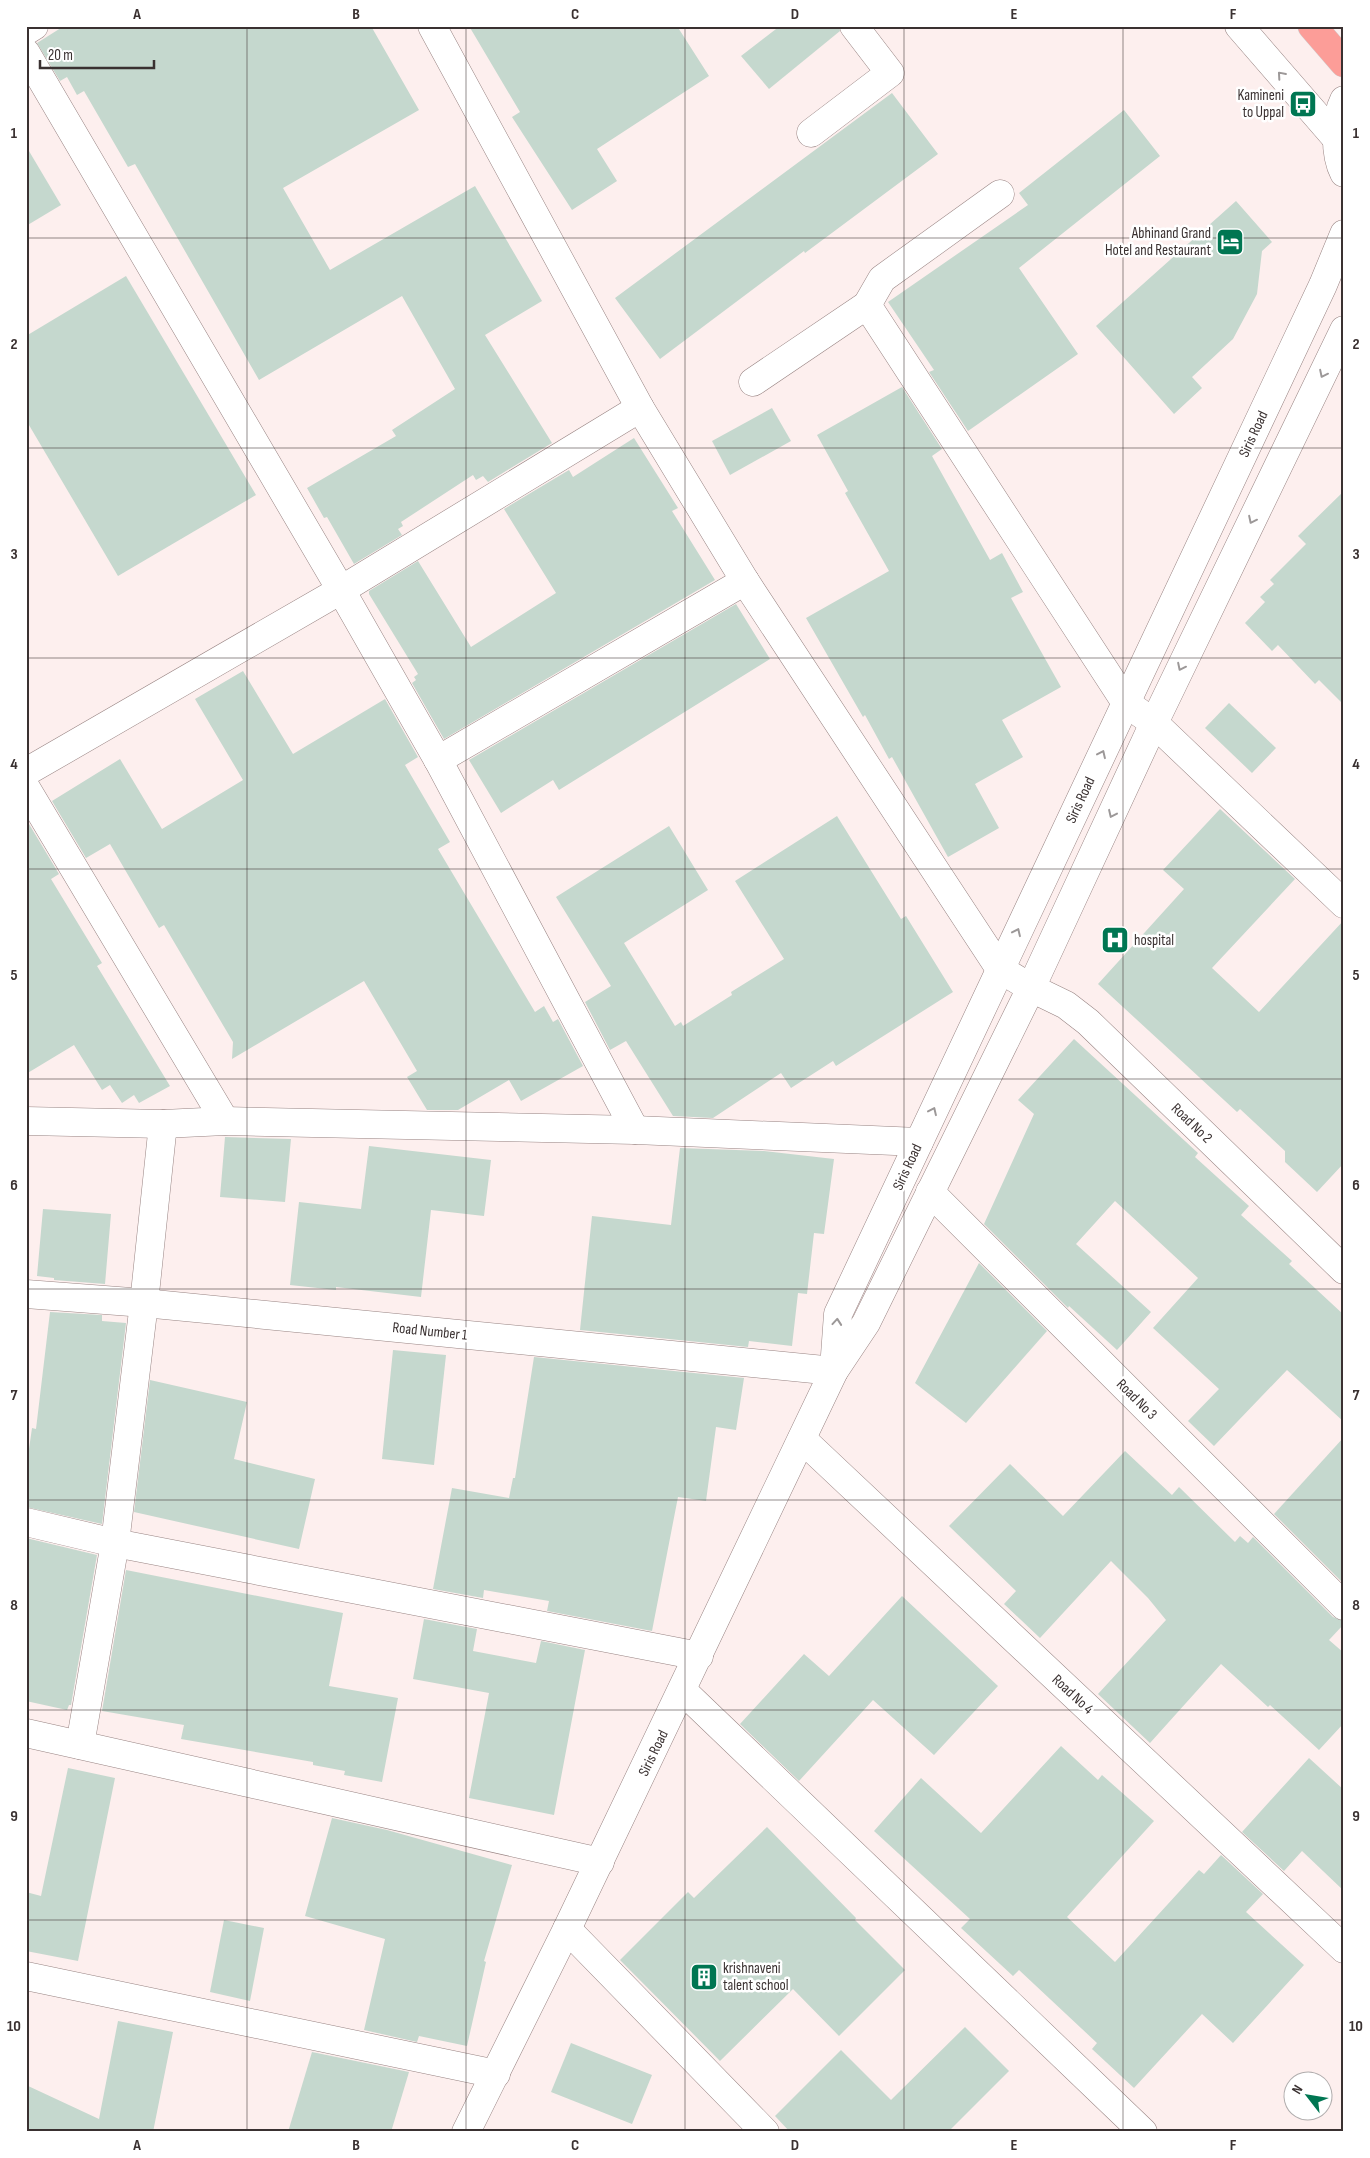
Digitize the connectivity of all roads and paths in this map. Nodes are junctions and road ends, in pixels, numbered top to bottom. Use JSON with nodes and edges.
{"nodes":[{"id":1,"x":34,"y":26,"type":"edge"},
{"id":2,"x":432,"y":26,"type":"edge"},
{"id":3,"x":854,"y":26,"type":"edge"},
{"id":4,"x":1239,"y":26,"type":"edge"},
{"id":5,"x":1312,"y":26,"type":"edge"},
{"id":6,"x":26,"y":31,"type":"edge"},
{"id":7,"x":26,"y":53,"type":"edge"},
{"id":8,"x":1344,"y":64,"type":"edge"},
{"id":9,"x":1344,"y":100,"type":"edge"},
{"id":10,"x":811,"y":133,"type":"dead end"},
{"id":11,"x":1336,"y":138,"type":"junction"},
{"id":12,"x":1344,"y":173,"type":"edge"},
{"id":13,"x":1000,"y":194,"type":"dead end"},
{"id":14,"x":1344,"y":234,"type":"edge"},
{"id":15,"x":867,"y":305,"type":"junction"},
{"id":16,"x":1344,"y":330,"type":"edge"},
{"id":17,"x":753,"y":382,"type":"dead end"},
{"id":18,"x":640,"y":408,"type":"junction"},
{"id":19,"x":745,"y":581,"type":"junction"},
{"id":20,"x":341,"y":590,"type":"junction"},
{"id":21,"x":1126,"y":703,"type":"junction"},
{"id":22,"x":1154,"y":723,"type":"junction"},
{"id":23,"x":438,"y":760,"type":"junction"},
{"id":24,"x":26,"y":772,"type":"edge"},
{"id":25,"x":26,"y":788,"type":"edge"},
{"id":26,"x":1344,"y":904,"type":"edge"},
{"id":27,"x":1000,"y":969,"type":"junction"},
{"id":28,"x":1031,"y":988,"type":"junction"},
{"id":29,"x":26,"y":1121,"type":"edge"},
{"id":30,"x":225,"y":1121,"type":"junction"},
{"id":31,"x":163,"y":1124,"type":"junction"},
{"id":32,"x":635,"y":1130,"type":"junction"},
{"id":33,"x":919,"y":1142,"type":"junction"},
{"id":34,"x":930,"y":1192,"type":"junction"},
{"id":35,"x":1344,"y":1270,"type":"edge"},
{"id":36,"x":26,"y":1294,"type":"edge"},
{"id":37,"x":144,"y":1303,"type":"junction"},
{"id":38,"x":834,"y":1370,"type":"junction"},
{"id":39,"x":802,"y":1439,"type":"junction"},
{"id":40,"x":26,"y":1522,"type":"edge"},
{"id":41,"x":116,"y":1543,"type":"junction"},
{"id":42,"x":1344,"y":1606,"type":"edge"},
{"id":43,"x":699,"y":1656,"type":"junction"},
{"id":44,"x":682,"y":1691,"type":"junction"},
{"id":45,"x":26,"y":1733,"type":"edge"},
{"id":46,"x":80,"y":1745,"type":"junction"},
{"id":47,"x":600,"y":1862,"type":"junction"},
{"id":48,"x":568,"y":1929,"type":"junction"},
{"id":49,"x":1344,"y":1949,"type":"edge"},
{"id":50,"x":26,"y":1976,"type":"edge"},
{"id":51,"x":496,"y":2074,"type":"junction"},
{"id":52,"x":466,"y":2132,"type":"edge"},
{"id":53,"x":765,"y":2132,"type":"edge"},
{"id":54,"x":1143,"y":2132,"type":"edge"}],
"edges":[{"from":1,"to":6,"type":"street"},
{"from":2,"to":18,"type":"street"},
{"from":3,"to":10,"type":"street"},
{"from":11,"to":4,"type":"street","one_way":true},
{"from":5,"to":8,"type":"highway"},
{"from":7,"to":20,"type":"street"},
{"from":9,"to":11,"type":"street"},
{"from":11,"to":12,"type":"street"},
{"from":13,"to":15,"type":"street"},
{"from":14,"to":21,"type":"street","name":"Siris Road"},
{"from":15,"to":17,"type":"street"},
{"from":15,"to":21,"type":"street"},
{"from":16,"to":22,"type":"street","name":"Siris Road","one_way":true},
{"from":18,"to":19,"type":"street"},
{"from":18,"to":20,"type":"street"},
{"from":19,"to":23,"type":"street"},
{"from":19,"to":27,"type":"street"},
{"from":20,"to":23,"type":"street"},
{"from":20,"to":24,"type":"street"},
{"from":21,"to":22,"type":"street"},
{"from":27,"to":21,"type":"street","name":"Siris Road","one_way":true},
{"from":22,"to":26,"type":"street"},
{"from":22,"to":28,"type":"street","name":"Siris Road","one_way":true},
{"from":23,"to":32,"type":"street"},
{"from":25,"to":30,"type":"street"},
{"from":27,"to":28,"type":"street","name":"Road No 2"},
{"from":33,"to":27,"type":"street","name":"Siris Road","one_way":true},
{"from":28,"to":34,"type":"street","name":"Siris Road"},
{"from":28,"to":35,"type":"street","name":"Road No 2"},
{"from":29,"to":31,"type":"street"},
{"from":30,"to":31,"type":"street"},
{"from":30,"to":32,"type":"street"},
{"from":31,"to":37,"type":"street"},
{"from":32,"to":33,"type":"street"},
{"from":38,"to":33,"type":"street","name":"Siris Road","one_way":true},
{"from":34,"to":38,"type":"street","name":"Siris Road"},
{"from":34,"to":42,"type":"street","name":"Road No 3"},
{"from":36,"to":37,"type":"street","name":"Road Number 1"},
{"from":37,"to":38,"type":"street","name":"Road Number 1"},
{"from":37,"to":41,"type":"street"},
{"from":38,"to":39,"type":"street","name":"Siris Road"},
{"from":39,"to":43,"type":"street","name":"Siris Road"},
{"from":39,"to":49,"type":"street","name":"Road No 4"},
{"from":40,"to":41,"type":"street"},
{"from":41,"to":43,"type":"street"},
{"from":41,"to":46,"type":"street"},
{"from":43,"to":44,"type":"street","name":"Siris Road"},
{"from":44,"to":47,"type":"street","name":"Siris Road"},
{"from":44,"to":54,"type":"street"},
{"from":45,"to":46,"type":"street"},
{"from":46,"to":47,"type":"street"},
{"from":47,"to":48,"type":"street","name":"Siris Road"},
{"from":48,"to":51,"type":"street","name":"Siris Road"},
{"from":48,"to":53,"type":"street"},
{"from":50,"to":51,"type":"street"},
{"from":51,"to":52,"type":"street","name":"Siris Road"}]}
